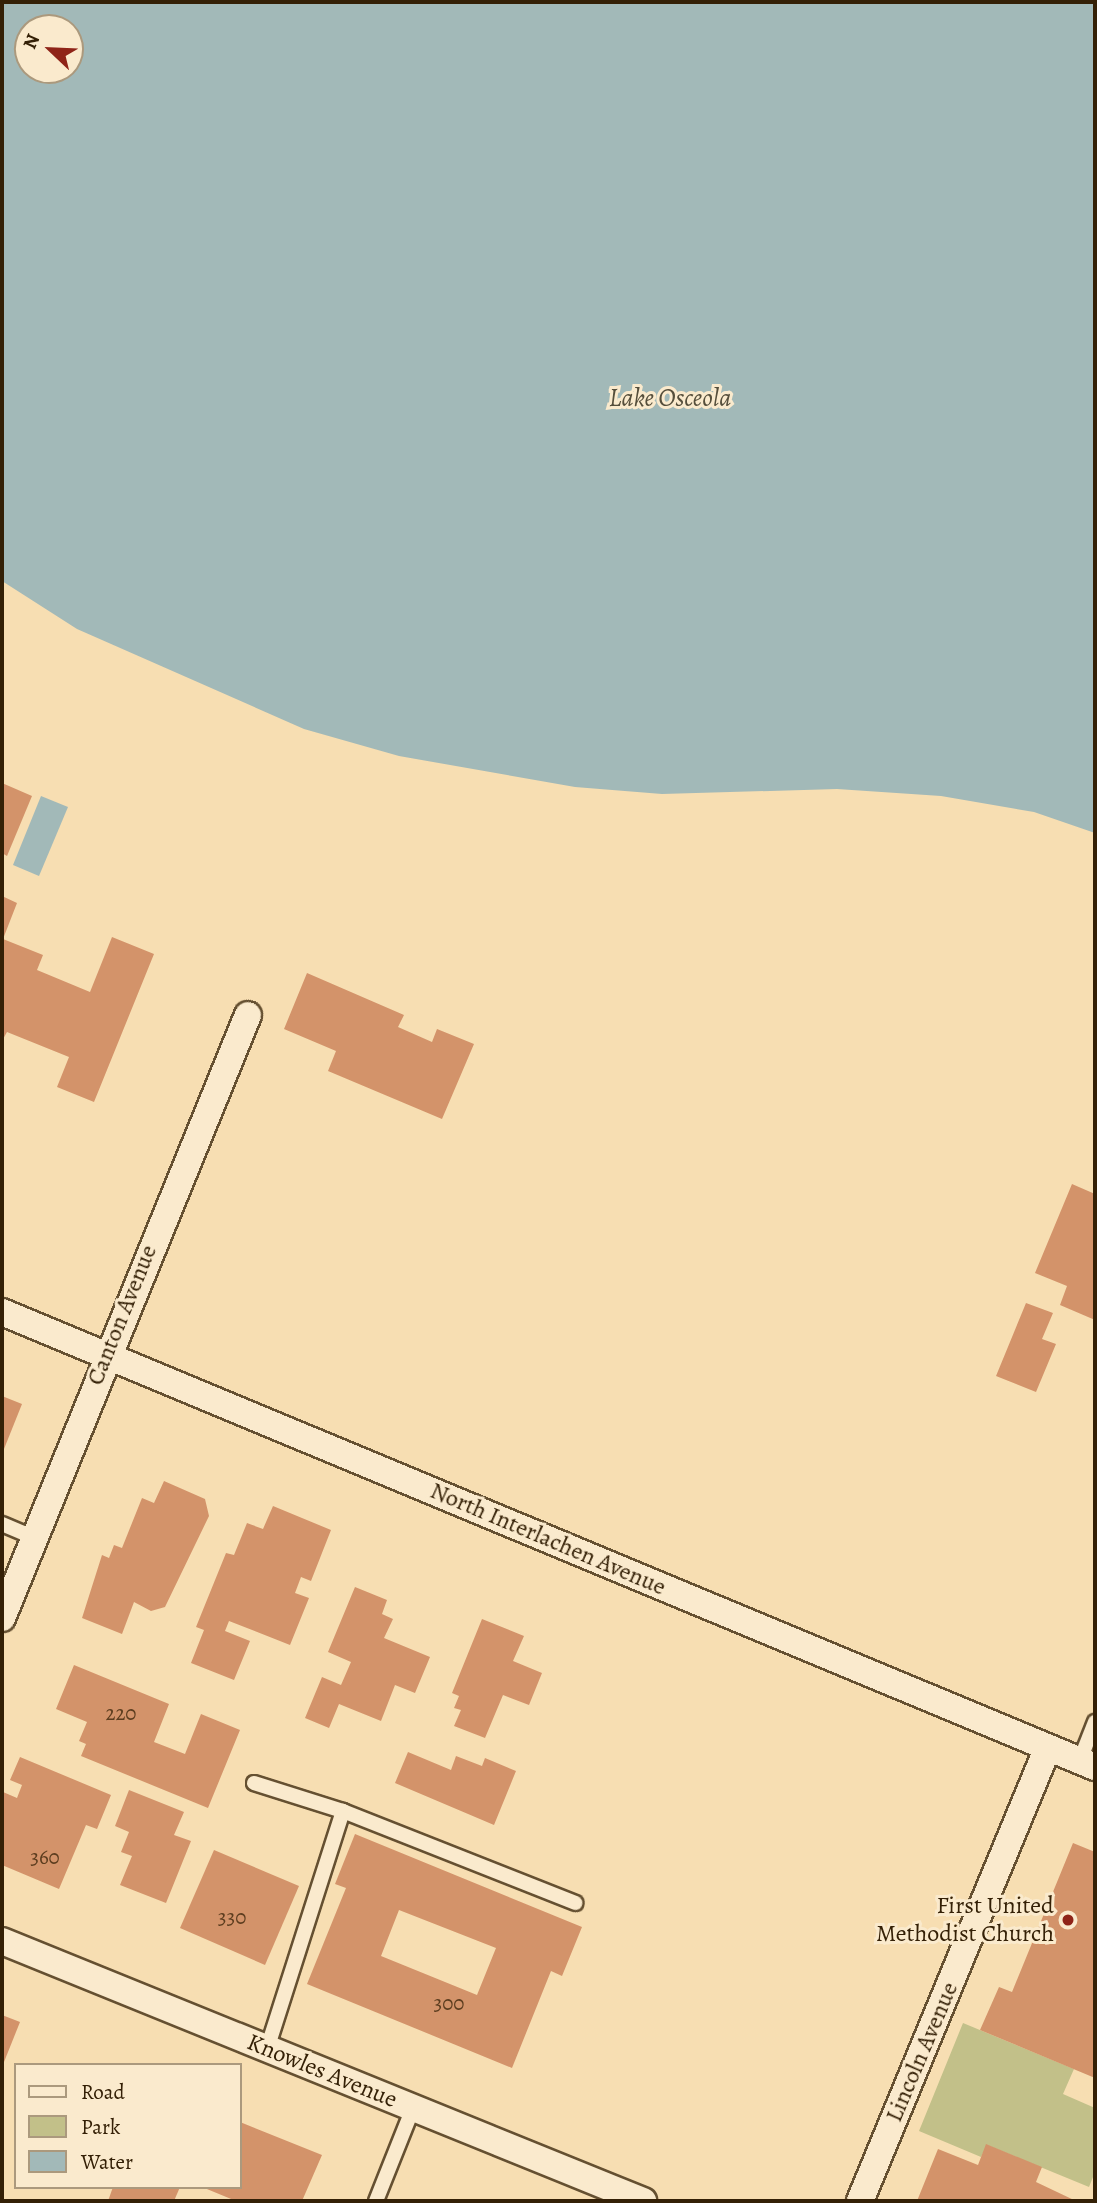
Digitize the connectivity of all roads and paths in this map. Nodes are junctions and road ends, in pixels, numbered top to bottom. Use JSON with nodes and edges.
{"nodes":[{"id":1,"x":248,"y":1015,"type":"dead end"},
{"id":2,"x":2,"y":1312,"type":"edge"},
{"id":3,"x":105,"y":1355,"type":"junction"},
{"id":4,"x":2,"y":1524,"type":"edge"},
{"id":5,"x":33,"y":1537,"type":"junction"},
{"id":6,"x":2,"y":1618,"type":"edge"},
{"id":7,"x":1095,"y":1722,"type":"edge"},
{"id":8,"x":1048,"y":1748,"type":"junction"},
{"id":9,"x":1088,"y":1764,"type":"edge"},
{"id":10,"x":254,"y":1783,"type":"dead end"},
{"id":11,"x":343,"y":1811,"type":"junction"},
{"id":12,"x":575,"y":1903,"type":"dead end"},
{"id":13,"x":2,"y":1941,"type":"edge"},
{"id":14,"x":267,"y":2049,"type":"junction"},
{"id":15,"x":413,"y":2108,"type":"junction"},
{"id":16,"x":376,"y":2201,"type":"edge"},
{"id":17,"x":643,"y":2201,"type":"edge"},
{"id":18,"x":860,"y":2201,"type":"edge"}],
"edges":[{"from":1,"to":3,"type":"street","name":"Canton Avenue"},
{"from":2,"to":3,"type":"street","name":"North Interlachen Avenue"},
{"from":3,"to":5,"type":"street","name":"Canton Avenue"},
{"from":3,"to":8,"type":"street","name":"North Interlachen Avenue"},
{"from":4,"to":5,"type":"lane"},
{"from":5,"to":6,"type":"street","name":"Canton Avenue"},
{"from":7,"to":9,"type":"lane"},
{"from":8,"to":9,"type":"street","name":"North Interlachen Avenue"},
{"from":8,"to":18,"type":"street","name":"Lincoln Avenue"},
{"from":10,"to":11,"type":"lane"},
{"from":11,"to":12,"type":"lane"},
{"from":11,"to":14,"type":"lane"},
{"from":13,"to":14,"type":"street","name":"Knowles Avenue"},
{"from":14,"to":15,"type":"street","name":"Knowles Avenue"},
{"from":15,"to":16,"type":"lane"},
{"from":15,"to":17,"type":"street","name":"Knowles Avenue"}]}
